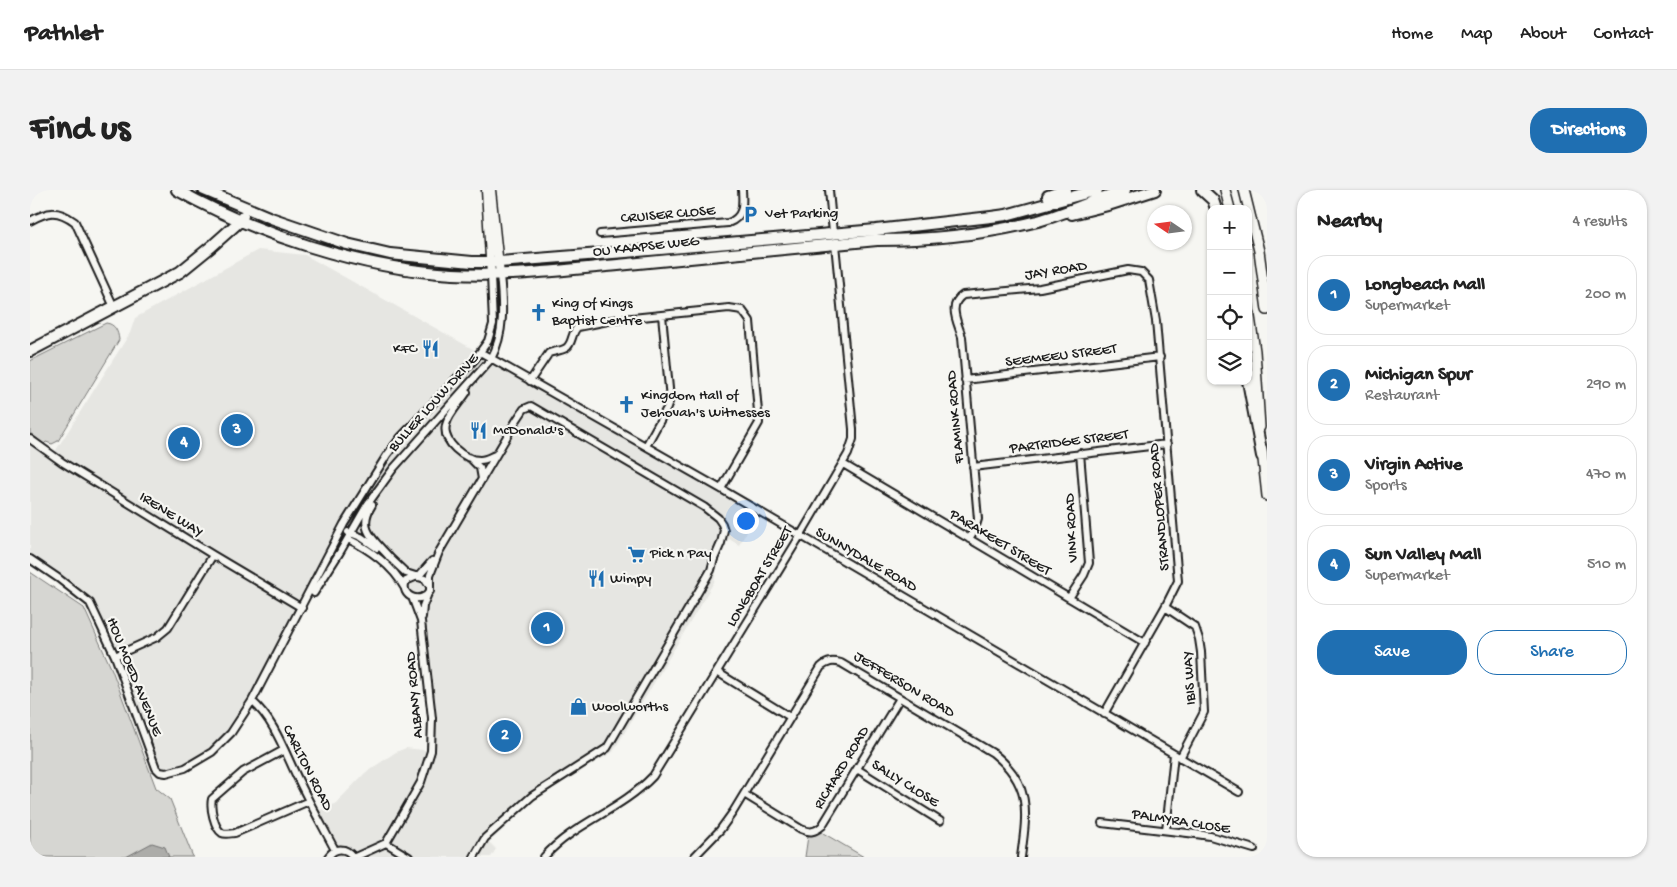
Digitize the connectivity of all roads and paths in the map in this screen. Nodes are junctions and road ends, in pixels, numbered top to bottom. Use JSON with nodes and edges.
{"nodes":[{"id":1,"x":177,"y":190,"type":"edge"},
{"id":2,"x":204,"y":190,"type":"edge"},
{"id":3,"x":486,"y":190,"type":"edge"},
{"id":4,"x":491,"y":190,"type":"edge"},
{"id":5,"x":742,"y":190,"type":"edge"},
{"id":6,"x":829,"y":190,"type":"edge"},
{"id":7,"x":1066,"y":190,"type":"edge"},
{"id":8,"x":1097,"y":190,"type":"edge"},
{"id":9,"x":1125,"y":190,"type":"edge"},
{"id":10,"x":1155,"y":190,"type":"edge"},
{"id":11,"x":1202,"y":190,"type":"edge"},
{"id":12,"x":1225,"y":190,"type":"edge"},
{"id":13,"x":1244,"y":190,"type":"edge"},
{"id":14,"x":1215,"y":205,"type":"edge"},
{"id":15,"x":1229,"y":205,"type":"edge"},
{"id":16,"x":248,"y":209,"type":"junction"},
{"id":17,"x":1021,"y":210,"type":"junction"},
{"id":18,"x":1040,"y":220,"type":"junction"},
{"id":19,"x":30,"y":221,"type":"edge"},
{"id":20,"x":240,"y":221,"type":"junction"},
{"id":21,"x":833,"y":233,"type":"junction"},
{"id":22,"x":600,"y":234,"type":"dead end"},
{"id":23,"x":834,"y":244,"type":"junction"},
{"id":24,"x":495,"y":262,"type":"junction"},
{"id":25,"x":496,"y":275,"type":"junction"},
{"id":26,"x":1149,"y":280,"type":"joint"},
{"id":27,"x":963,"y":295,"type":"joint"},
{"id":28,"x":114,"y":307,"type":"junction"},
{"id":29,"x":1267,"y":310,"type":"edge"},
{"id":30,"x":662,"y":315,"type":"junction"},
{"id":31,"x":1252,"y":332,"type":"edge"},
{"id":32,"x":30,"y":351,"type":"edge"},
{"id":33,"x":480,"y":352,"type":"junction"},
{"id":34,"x":1160,"y":357,"type":"junction"},
{"id":35,"x":492,"y":359,"type":"junction"},
{"id":36,"x":475,"y":378,"type":"junction"},
{"id":37,"x":965,"y":380,"type":"junction"},
{"id":38,"x":530,"y":381,"type":"junction"},
{"id":39,"x":1249,"y":385,"type":"edge"},
{"id":40,"x":30,"y":439,"type":"edge"},
{"id":41,"x":1167,"y":444,"type":"junction"},
{"id":42,"x":646,"y":446,"type":"junction"},
{"id":43,"x":411,"y":448,"type":"junction"},
{"id":44,"x":497,"y":453,"type":"junction"},
{"id":45,"x":1080,"y":453,"type":"junction"},
{"id":46,"x":1262,"y":456,"type":"junction"},
{"id":47,"x":469,"y":458,"type":"junction"},
{"id":48,"x":843,"y":464,"type":"junction"},
{"id":49,"x":973,"y":466,"type":"junction"},
{"id":50,"x":482,"y":480,"type":"junction"},
{"id":51,"x":720,"y":489,"type":"junction"},
{"id":52,"x":1267,"y":496,"type":"edge"},
{"id":53,"x":344,"y":524,"type":"junction"},
{"id":54,"x":348,"y":535,"type":"junction"},
{"id":55,"x":800,"y":536,"type":"junction"},
{"id":56,"x":969,"y":539,"type":"junction"},
{"id":57,"x":336,"y":542,"type":"junction"},
{"id":58,"x":439,"y":552,"type":"junction"},
{"id":59,"x":213,"y":555,"type":"junction"},
{"id":60,"x":30,"y":559,"type":"edge"},
{"id":61,"x":391,"y":559,"type":"junction"},
{"id":62,"x":416,"y":577,"type":"junction"},
{"id":63,"x":430,"y":586,"type":"junction"},
{"id":64,"x":404,"y":587,"type":"junction"},
{"id":65,"x":427,"y":596,"type":"junction"},
{"id":66,"x":412,"y":598,"type":"junction"},
{"id":67,"x":1069,"y":598,"type":"junction"},
{"id":68,"x":1165,"y":607,"type":"junction"},
{"id":69,"x":302,"y":608,"type":"junction"},
{"id":70,"x":421,"y":620,"type":"junction"},
{"id":71,"x":1145,"y":643,"type":"junction"},
{"id":72,"x":115,"y":656,"type":"junction"},
{"id":73,"x":717,"y":672,"type":"junction"},
{"id":74,"x":900,"y":698,"type":"junction"},
{"id":75,"x":252,"y":701,"type":"junction"},
{"id":76,"x":1104,"y":714,"type":"junction"},
{"id":77,"x":790,"y":716,"type":"junction"},
{"id":78,"x":284,"y":750,"type":"junction"},
{"id":79,"x":1177,"y":756,"type":"junction"},
{"id":80,"x":857,"y":769,"type":"junction"},
{"id":81,"x":160,"y":772,"type":"joint"},
{"id":82,"x":1239,"y":792,"type":"dead end"},
{"id":83,"x":744,"y":794,"type":"junction"},
{"id":84,"x":309,"y":801,"type":"junction"},
{"id":85,"x":940,"y":821,"type":"dead end"},
{"id":86,"x":1102,"y":823,"type":"dead end"},
{"id":87,"x":1166,"y":830,"type":"junction"},
{"id":88,"x":386,"y":843,"type":"junction"},
{"id":89,"x":1254,"y":849,"type":"dead end"},
{"id":90,"x":335,"y":850,"type":"junction"},
{"id":91,"x":328,"y":857,"type":"edge"},
{"id":92,"x":354,"y":857,"type":"edge"},
{"id":93,"x":409,"y":857,"type":"edge"},
{"id":94,"x":474,"y":857,"type":"edge"},
{"id":95,"x":544,"y":857,"type":"edge"},
{"id":96,"x":694,"y":857,"type":"edge"},
{"id":97,"x":1021,"y":857,"type":"edge"}],
"edges":[{"from":1,"to":20,"type":"main road","name":"OU KAAPSE WEG"},
{"from":2,"to":16,"type":"main road","name":"OU KAAPSE WEG"},
{"from":3,"to":24,"type":"street","name":"BULLER LOUW DRIVE"},
{"from":4,"to":24,"type":"street","name":"BULLER LOUW DRIVE"},
{"from":5,"to":22,"type":"street","name":"CRUISER CLOSE"},
{"from":6,"to":21,"type":"street"},
{"from":7,"to":17,"type":"main road"},
{"from":8,"to":17,"type":"main road","name":"OU KAAPSE WEG"},
{"from":9,"to":18,"type":"main road","name":"OU KAAPSE WEG"},
{"from":10,"to":18,"type":"main road"},
{"from":11,"to":14,"type":"main road"},
{"from":12,"to":15,"type":"main road"},
{"from":13,"to":29,"type":"main road"},
{"from":16,"to":20,"type":"main road"},
{"from":16,"to":24,"type":"main road","name":"OU KAAPSE WEG"},
{"from":17,"to":21,"type":"main road","name":"OU KAAPSE WEG"},
{"from":18,"to":23,"type":"main road","name":"OU KAAPSE WEG"},
{"from":19,"to":28,"type":"street"},
{"from":20,"to":25,"type":"main road","name":"OU KAAPSE WEG"},
{"from":20,"to":28,"type":"main road"},
{"from":21,"to":24,"type":"main road","name":"OU KAAPSE WEG"},
{"from":23,"to":25,"type":"main road","name":"OU KAAPSE WEG"},
{"from":23,"to":48,"type":"street","name":"LONGBOAT STREET"},
{"from":24,"to":25,"type":"street","name":"BULLER LOUW DRIVE"},
{"from":25,"to":33,"type":"street","name":"BULLER LOUW DRIVE"},
{"from":25,"to":35,"type":"street","name":"BULLER LOUW DRIVE"},
{"from":26,"to":27,"type":"street","name":"JAY ROAD"},
{"from":26,"to":34,"type":"street","name":"STRANDLOPER ROAD"},
{"from":27,"to":37,"type":"street","name":"FLAMINK ROAD"},
{"from":28,"to":32,"type":"main road"},
{"from":30,"to":38,"type":"street"},
{"from":30,"to":42,"type":"street"},
{"from":30,"to":51,"type":"street"},
{"from":31,"to":46,"type":"main road"},
{"from":33,"to":35,"type":"street","name":"SUNNYDALE ROAD"},
{"from":33,"to":53,"type":"street","name":"BULLER LOUW DRIVE"},
{"from":34,"to":37,"type":"street","name":"SEEMEEU STREET"},
{"from":34,"to":41,"type":"street","name":"STRANDLOPER ROAD"},
{"from":35,"to":36,"type":"street","name":"BULLER LOUW DRIVE"},
{"from":35,"to":38,"type":"street","name":"SUNNYDALE ROAD"},
{"from":36,"to":43,"type":"street","name":"BULLER LOUW DRIVE"},
{"from":36,"to":47,"type":"street"},
{"from":37,"to":49,"type":"street","name":"FLAMINK ROAD"},
{"from":38,"to":42,"type":"street","name":"SUNNYDALE ROAD"},
{"from":39,"to":46,"type":"main road"},
{"from":40,"to":59,"type":"street","name":"IRENE WAY"},
{"from":41,"to":45,"type":"street","name":"PARTRIDGE STREET"},
{"from":41,"to":68,"type":"street","name":"STRANDLOPER ROAD"},
{"from":42,"to":51,"type":"street","name":"SUNNYDALE ROAD"},
{"from":43,"to":54,"type":"street","name":"BULLER LOUW DRIVE"},
{"from":43,"to":61,"type":"street"},
{"from":44,"to":47,"type":"street"},
{"from":44,"to":50,"type":"street"},
{"from":44,"to":94,"type":"street"},
{"from":45,"to":49,"type":"street","name":"PARTRIDGE STREET"},
{"from":45,"to":67,"type":"street","name":"VINK ROAD"},
{"from":46,"to":52,"type":"main road"},
{"from":47,"to":50,"type":"street"},
{"from":48,"to":55,"type":"street","name":"LONGBOAT STREET"},
{"from":48,"to":56,"type":"street","name":"PARAKEET STREET"},
{"from":49,"to":56,"type":"street","name":"FLAMINK ROAD"},
{"from":50,"to":58,"type":"street"},
{"from":51,"to":55,"type":"street","name":"SUNNYDALE ROAD"},
{"from":53,"to":54,"type":"street"},
{"from":53,"to":57,"type":"street","name":"BULLER LOUW DRIVE"},
{"from":54,"to":57,"type":"street"},
{"from":54,"to":61,"type":"street"},
{"from":54,"to":64,"type":"street"},
{"from":54,"to":69,"type":"street","name":"BULLER LOUW DRIVE"},
{"from":55,"to":73,"type":"street","name":"LONGBOAT STREET"},
{"from":55,"to":76,"type":"street","name":"SUNNYDALE ROAD"},
{"from":56,"to":67,"type":"street","name":"PARAKEET STREET"},
{"from":57,"to":69,"type":"street","name":"BULLER LOUW DRIVE"},
{"from":58,"to":62,"type":"street"},
{"from":58,"to":63,"type":"street"},
{"from":59,"to":69,"type":"street","name":"IRENE WAY"},
{"from":59,"to":72,"type":"street"},
{"from":60,"to":72,"type":"street","name":"HOU MOED AVENUE"},
{"from":61,"to":62,"type":"street"},
{"from":62,"to":63,"type":"street"},
{"from":62,"to":64,"type":"street"},
{"from":63,"to":65,"type":"street"},
{"from":64,"to":66,"type":"street"},
{"from":65,"to":66,"type":"street"},
{"from":65,"to":70,"type":"street"},
{"from":66,"to":70,"type":"street"},
{"from":67,"to":71,"type":"street","name":"PARAKEET STREET"},
{"from":68,"to":71,"type":"street","name":"STRANDLOPER ROAD"},
{"from":68,"to":79,"type":"street","name":"IBIS WAY"},
{"from":69,"to":75,"type":"street","name":"BULLER LOUW DRIVE"},
{"from":70,"to":88,"type":"street","name":"ALBANY ROAD"},
{"from":71,"to":76,"type":"street","name":"STRANDLOPER ROAD"},
{"from":72,"to":81,"type":"street","name":"HOU MOED AVENUE"},
{"from":73,"to":77,"type":"street"},
{"from":73,"to":95,"type":"street","name":"LONGBOAT STREET"},
{"from":74,"to":77,"type":"street","name":"JEFFERSON ROAD"},
{"from":74,"to":80,"type":"street","name":"RICHARD ROAD"},
{"from":74,"to":97,"type":"street","name":"JEFFERSON ROAD"},
{"from":75,"to":78,"type":"street","name":"CARLTON ROAD"},
{"from":75,"to":81,"type":"street","name":"BULLER LOUW DRIVE"},
{"from":76,"to":79,"type":"street","name":"SUNNYDALE ROAD"},
{"from":77,"to":83,"type":"street","name":"JEFFERSON ROAD"},
{"from":78,"to":84,"type":"street","name":"CARLTON ROAD"},
{"from":78,"to":84,"type":"street"},
{"from":79,"to":82,"type":"street","name":"SUNNYDALE ROAD"},
{"from":79,"to":87,"type":"street"},
{"from":80,"to":83,"type":"street","name":"RICHARD ROAD"},
{"from":80,"to":85,"type":"street","name":"SALLY CLOSE"},
{"from":83,"to":96,"type":"street","name":"JEFFERSON ROAD"},
{"from":84,"to":90,"type":"street","name":"CARLTON ROAD"},
{"from":86,"to":87,"type":"street","name":"PALMYRA CLOSE"},
{"from":87,"to":89,"type":"street","name":"PALMYRA CLOSE"},
{"from":88,"to":92,"type":"street"},
{"from":88,"to":93,"type":"street"},
{"from":90,"to":91,"type":"street"},
{"from":90,"to":92,"type":"street"}]}
